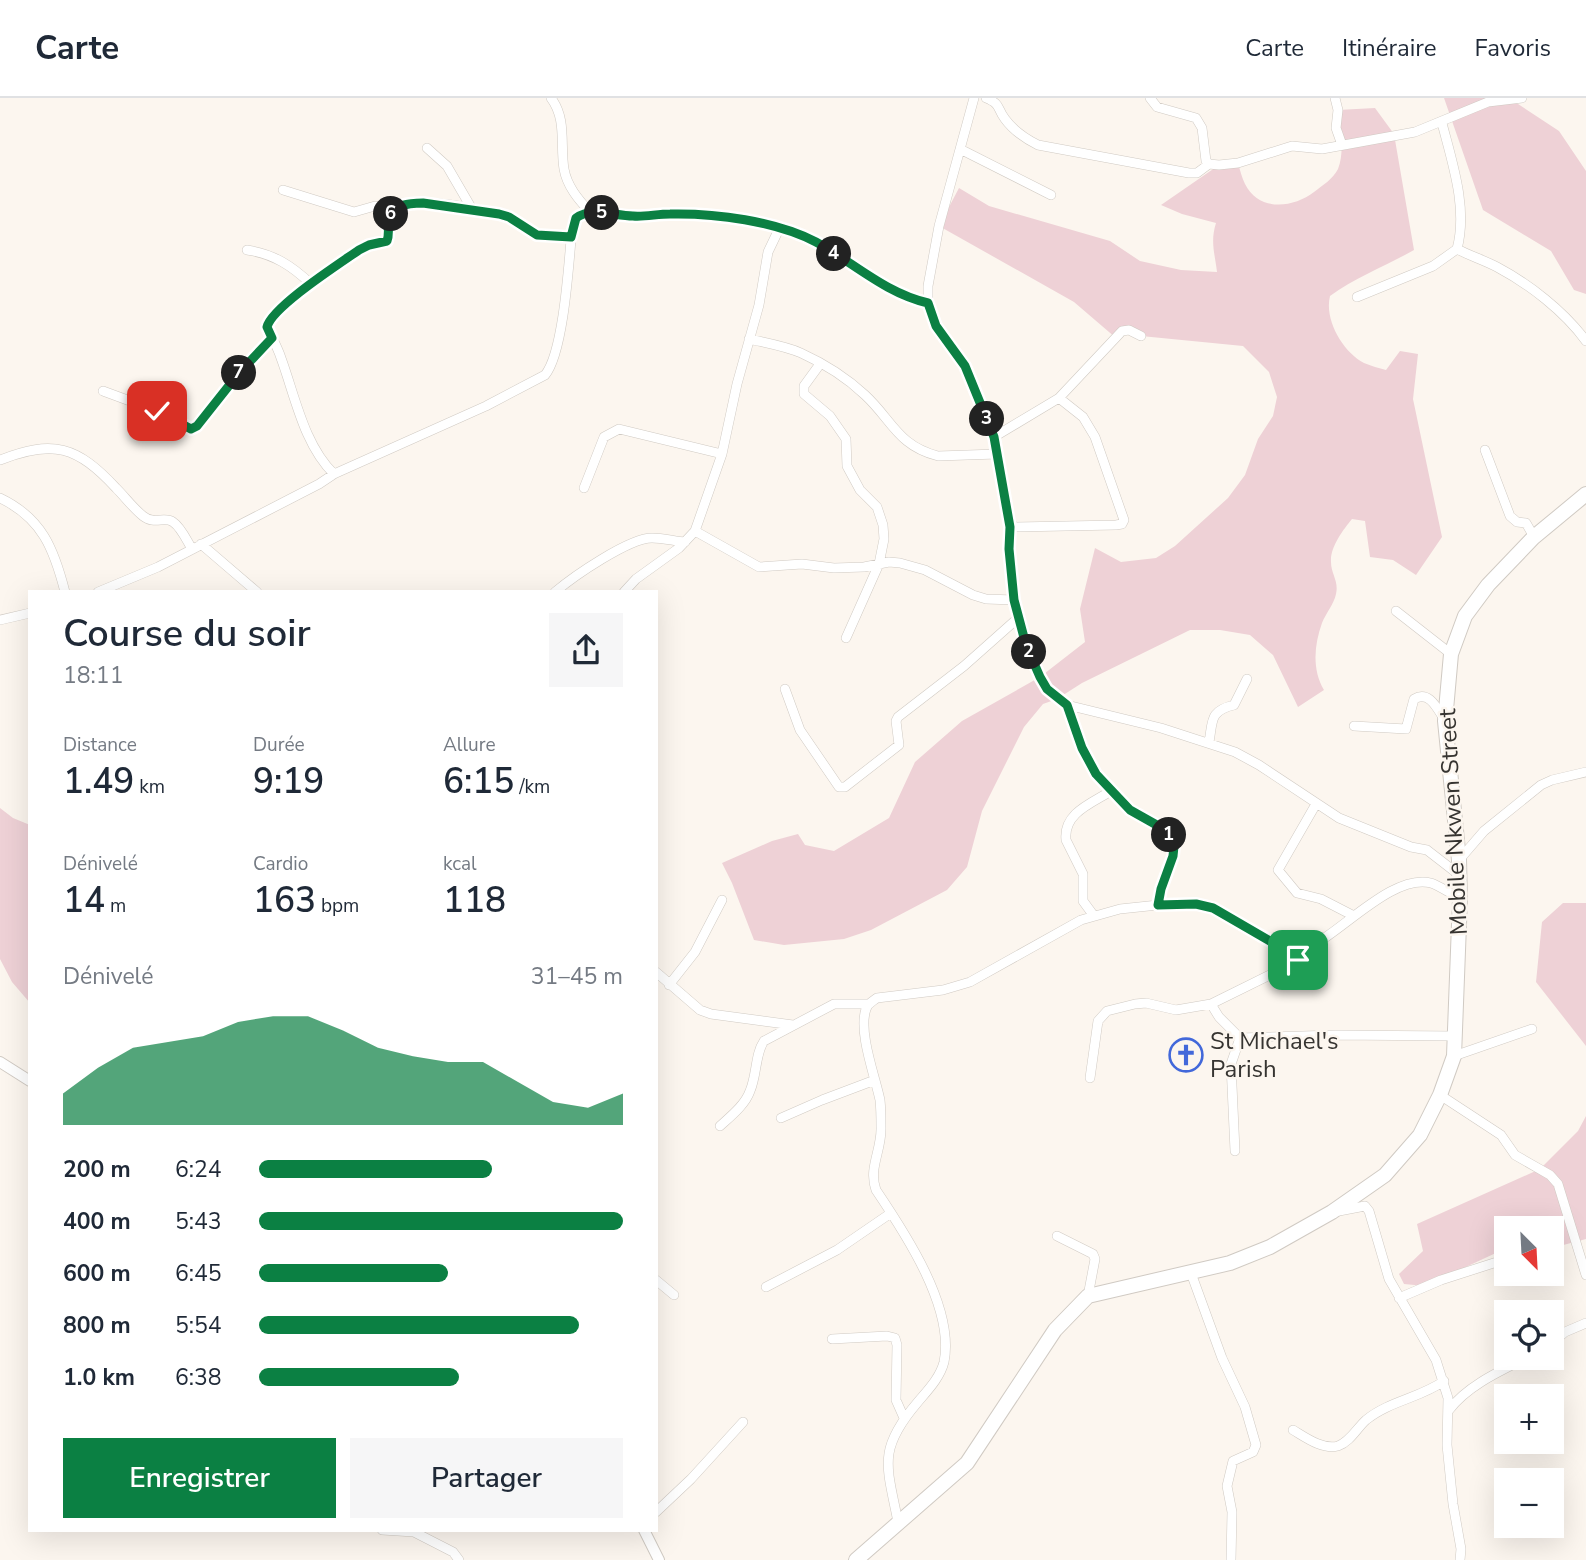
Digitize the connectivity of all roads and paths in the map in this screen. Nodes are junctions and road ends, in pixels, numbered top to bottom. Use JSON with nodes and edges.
{"nodes":[{"id":1,"x":551,"y":98,"type":"edge"},
{"id":2,"x":974,"y":98,"type":"edge"},
{"id":3,"x":986,"y":98,"type":"edge"},
{"id":4,"x":1150,"y":98,"type":"edge"},
{"id":5,"x":1335,"y":98,"type":"edge"},
{"id":6,"x":1522,"y":98,"type":"edge"},
{"id":7,"x":1442,"y":123,"type":"junction"},
{"id":8,"x":1342,"y":145,"type":"junction"},
{"id":9,"x":427,"y":148,"type":"dead end"},
{"id":10,"x":960,"y":149,"type":"junction"},
{"id":11,"x":1209,"y":164,"type":"junction"},
{"id":12,"x":283,"y":190,"type":"dead end"},
{"id":13,"x":1051,"y":195,"type":"dead end"},
{"id":14,"x":472,"y":209,"type":"junction"},
{"id":15,"x":589,"y":211,"type":"junction"},
{"id":16,"x":393,"y":212,"type":"junction"},
{"id":17,"x":779,"y":229,"type":"junction"},
{"id":18,"x":571,"y":237,"type":"junction"},
{"id":19,"x":1457,"y":249,"type":"junction"},
{"id":20,"x":247,"y":250,"type":"dead end"},
{"id":21,"x":311,"y":284,"type":"junction"},
{"id":22,"x":1357,"y":297,"type":"dead end"},
{"id":23,"x":928,"y":303,"type":"junction"},
{"id":24,"x":1141,"y":336,"type":"dead end"},
{"id":25,"x":272,"y":338,"type":"junction"},
{"id":26,"x":749,"y":339,"type":"junction"},
{"id":27,"x":1586,"y":341,"type":"edge"},
{"id":28,"x":820,"y":364,"type":"junction"},
{"id":29,"x":103,"y":391,"type":"dead end"},
{"id":30,"x":1059,"y":398,"type":"junction"},
{"id":31,"x":994,"y":437,"type":"junction"},
{"id":32,"x":1485,"y":450,"type":"dead end"},
{"id":33,"x":722,"y":454,"type":"junction"},
{"id":34,"x":997,"y":454,"type":"junction"},
{"id":35,"x":0,"y":460,"type":"edge"},
{"id":36,"x":334,"y":474,"type":"junction"},
{"id":37,"x":584,"y":488,"type":"dead end"},
{"id":38,"x":1586,"y":494,"type":"edge"},
{"id":39,"x":0,"y":498,"type":"edge"},
{"id":40,"x":1010,"y":527,"type":"junction"},
{"id":41,"x":695,"y":531,"type":"junction"},
{"id":42,"x":1534,"y":537,"type":"junction"},
{"id":43,"x":685,"y":542,"type":"junction"},
{"id":44,"x":201,"y":544,"type":"junction"},
{"id":45,"x":192,"y":549,"type":"junction"},
{"id":46,"x":879,"y":564,"type":"junction"},
{"id":47,"x":64,"y":590,"type":"edge"},
{"id":48,"x":103,"y":590,"type":"edge"},
{"id":49,"x":255,"y":590,"type":"edge"},
{"id":50,"x":558,"y":590,"type":"edge"},
{"id":51,"x":626,"y":590,"type":"edge"},
{"id":52,"x":1014,"y":600,"type":"junction"},
{"id":53,"x":1396,"y":611,"type":"dead end"},
{"id":54,"x":28,"y":613,"type":"edge"},
{"id":55,"x":1018,"y":618,"type":"junction"},
{"id":56,"x":0,"y":620,"type":"edge"},
{"id":57,"x":846,"y":638,"type":"dead end"},
{"id":58,"x":1451,"y":654,"type":"junction"},
{"id":59,"x":1247,"y":679,"type":"dead end"},
{"id":60,"x":785,"y":689,"type":"dead end"},
{"id":61,"x":1067,"y":705,"type":"junction"},
{"id":62,"x":1445,"y":721,"type":"junction"},
{"id":63,"x":1354,"y":726,"type":"dead end"},
{"id":64,"x":1209,"y":742,"type":"junction"},
{"id":65,"x":1586,"y":772,"type":"edge"},
{"id":66,"x":1111,"y":791,"type":"junction"},
{"id":67,"x":1316,"y":804,"type":"junction"},
{"id":68,"x":1458,"y":867,"type":"junction"},
{"id":69,"x":1460,"y":898,"type":"junction"},
{"id":70,"x":722,"y":900,"type":"dead end"},
{"id":71,"x":1158,"y":905,"type":"junction"},
{"id":72,"x":1354,"y":915,"type":"junction"},
{"id":73,"x":1094,"y":916,"type":"junction"},
{"id":74,"x":1303,"y":950,"type":"junction"},
{"id":75,"x":658,"y":974,"type":"edge"},
{"id":76,"x":669,"y":985,"type":"junction"},
{"id":77,"x":869,"y":1004,"type":"junction"},
{"id":78,"x":1211,"y":1004,"type":"junction"},
{"id":79,"x":793,"y":1025,"type":"junction"},
{"id":80,"x":1532,"y":1029,"type":"dead end"},
{"id":81,"x":1455,"y":1036,"type":"junction"},
{"id":82,"x":1240,"y":1038,"type":"junction"},
{"id":83,"x":1454,"y":1056,"type":"junction"},
{"id":84,"x":0,"y":1062,"type":"edge"},
{"id":85,"x":1090,"y":1078,"type":"dead end"},
{"id":86,"x":28,"y":1079,"type":"edge"},
{"id":87,"x":875,"y":1080,"type":"junction"},
{"id":88,"x":1440,"y":1095,"type":"junction"},
{"id":89,"x":781,"y":1118,"type":"dead end"},
{"id":90,"x":720,"y":1126,"type":"dead end"},
{"id":91,"x":1234,"y":1151,"type":"dead end"},
{"id":92,"x":1332,"y":1212,"type":"junction"},
{"id":93,"x":891,"y":1213,"type":"junction"},
{"id":94,"x":1057,"y":1236,"type":"dead end"},
{"id":95,"x":1494,"y":1263,"type":"edge"},
{"id":96,"x":1191,"y":1273,"type":"junction"},
{"id":97,"x":1586,"y":1275,"type":"edge"},
{"id":98,"x":658,"y":1282,"type":"edge"},
{"id":99,"x":766,"y":1287,"type":"dead end"},
{"id":100,"x":674,"y":1295,"type":"dead end"},
{"id":101,"x":1088,"y":1296,"type":"junction"},
{"id":102,"x":1399,"y":1298,"type":"junction"},
{"id":103,"x":1586,"y":1323,"type":"edge"},
{"id":104,"x":1564,"y":1333,"type":"edge"},
{"id":105,"x":832,"y":1339,"type":"dead end"},
{"id":106,"x":1502,"y":1370,"type":"edge"},
{"id":107,"x":1444,"y":1381,"type":"junction"},
{"id":108,"x":1452,"y":1399,"type":"junction"},
{"id":109,"x":904,"y":1418,"type":"junction"},
{"id":110,"x":743,"y":1422,"type":"dead end"},
{"id":111,"x":1293,"y":1430,"type":"dead end"},
{"id":112,"x":658,"y":1510,"type":"edge"},
{"id":113,"x":898,"y":1522,"type":"junction"},
{"id":114,"x":414,"y":1532,"type":"edge"},
{"id":115,"x":645,"y":1532,"type":"edge"},
{"id":116,"x":459,"y":1560,"type":"edge"},
{"id":117,"x":659,"y":1560,"type":"edge"},
{"id":118,"x":856,"y":1560,"type":"edge"},
{"id":119,"x":1230,"y":1560,"type":"edge"},
{"id":120,"x":1460,"y":1560,"type":"edge"}],
"edges":[{"from":1,"to":15,"type":"street"},
{"from":2,"to":10,"type":"street"},
{"from":3,"to":11,"type":"street"},
{"from":4,"to":11,"type":"street"},
{"from":5,"to":8,"type":"street"},
{"from":6,"to":7,"type":"street"},
{"from":7,"to":8,"type":"street"},
{"from":7,"to":19,"type":"street"},
{"from":8,"to":11,"type":"street"},
{"from":9,"to":14,"type":"street"},
{"from":10,"to":13,"type":"street"},
{"from":10,"to":23,"type":"street"},
{"from":12,"to":16,"type":"street"},
{"from":14,"to":16,"type":"street"},
{"from":14,"to":18,"type":"street"},
{"from":15,"to":17,"type":"street"},
{"from":15,"to":18,"type":"street"},
{"from":16,"to":21,"type":"street"},
{"from":17,"to":23,"type":"street"},
{"from":17,"to":26,"type":"street"},
{"from":18,"to":36,"type":"street"},
{"from":19,"to":22,"type":"street"},
{"from":19,"to":27,"type":"street"},
{"from":20,"to":21,"type":"street"},
{"from":21,"to":25,"type":"street"},
{"from":23,"to":31,"type":"street"},
{"from":24,"to":30,"type":"street"},
{"from":25,"to":29,"type":"street"},
{"from":25,"to":36,"type":"street"},
{"from":26,"to":28,"type":"street"},
{"from":26,"to":33,"type":"street"},
{"from":28,"to":34,"type":"street"},
{"from":28,"to":46,"type":"street"},
{"from":30,"to":31,"type":"street"},
{"from":30,"to":40,"type":"street"},
{"from":31,"to":34,"type":"street"},
{"from":32,"to":42,"type":"street"},
{"from":33,"to":37,"type":"street"},
{"from":33,"to":41,"type":"street"},
{"from":34,"to":40,"type":"street"},
{"from":35,"to":45,"type":"street"},
{"from":36,"to":44,"type":"street"},
{"from":38,"to":42,"type":"highway","name":"Mobile Nkwen Street"},
{"from":39,"to":47,"type":"street"},
{"from":40,"to":52,"type":"street"},
{"from":41,"to":43,"type":"street"},
{"from":41,"to":46,"type":"street"},
{"from":42,"to":58,"type":"highway","name":"Mobile Nkwen Street"},
{"from":43,"to":50,"type":"street"},
{"from":43,"to":51,"type":"street"},
{"from":44,"to":45,"type":"street"},
{"from":44,"to":49,"type":"street"},
{"from":45,"to":48,"type":"street"},
{"from":46,"to":52,"type":"street"},
{"from":46,"to":57,"type":"street"},
{"from":52,"to":55,"type":"street"},
{"from":53,"to":58,"type":"street"},
{"from":54,"to":56,"type":"street"},
{"from":55,"to":60,"type":"street"},
{"from":55,"to":61,"type":"street"},
{"from":58,"to":62,"type":"highway","name":"Mobile Nkwen Street"},
{"from":59,"to":64,"type":"street"},
{"from":61,"to":64,"type":"street"},
{"from":61,"to":66,"type":"street"},
{"from":62,"to":63,"type":"street"},
{"from":62,"to":68,"type":"highway","name":"Mobile Nkwen Street"},
{"from":64,"to":67,"type":"street"},
{"from":65,"to":68,"type":"street"},
{"from":66,"to":71,"type":"street"},
{"from":66,"to":73,"type":"street"},
{"from":67,"to":68,"type":"street"},
{"from":67,"to":72,"type":"street"},
{"from":68,"to":69,"type":"highway","name":"Mobile Nkwen Street"},
{"from":69,"to":72,"type":"street"},
{"from":69,"to":81,"type":"highway","name":"Mobile Nkwen Street"},
{"from":70,"to":76,"type":"street"},
{"from":71,"to":73,"type":"street"},
{"from":71,"to":74,"type":"street"},
{"from":72,"to":74,"type":"street"},
{"from":73,"to":77,"type":"street"},
{"from":74,"to":78,"type":"street"},
{"from":75,"to":76,"type":"street"},
{"from":76,"to":79,"type":"street"},
{"from":77,"to":79,"type":"street"},
{"from":77,"to":87,"type":"street"},
{"from":78,"to":82,"type":"street"},
{"from":78,"to":85,"type":"street"},
{"from":79,"to":90,"type":"street"},
{"from":80,"to":83,"type":"street"},
{"from":81,"to":82,"type":"street"},
{"from":81,"to":83,"type":"highway","name":"Mobile Nkwen Street"},
{"from":82,"to":91,"type":"street"},
{"from":83,"to":88,"type":"highway","name":"Mobile Nkwen Street"},
{"from":84,"to":86,"type":"street"},
{"from":87,"to":89,"type":"street"},
{"from":87,"to":93,"type":"street"},
{"from":88,"to":92,"type":"highway","name":"Mobile Nkwen Street"},
{"from":88,"to":97,"type":"street"},
{"from":92,"to":96,"type":"highway","name":"Mobile Nkwen Street"},
{"from":92,"to":102,"type":"street"},
{"from":93,"to":99,"type":"street"},
{"from":93,"to":109,"type":"street"},
{"from":94,"to":101,"type":"street"},
{"from":95,"to":102,"type":"street"},
{"from":96,"to":101,"type":"highway","name":"Mobile Nkwen Street"},
{"from":96,"to":119,"type":"street"},
{"from":98,"to":100,"type":"street"},
{"from":101,"to":113,"type":"highway"},
{"from":102,"to":107,"type":"street"},
{"from":103,"to":104,"type":"street"},
{"from":105,"to":109,"type":"street"},
{"from":106,"to":108,"type":"street"},
{"from":107,"to":108,"type":"street"},
{"from":107,"to":111,"type":"street"},
{"from":108,"to":120,"type":"street"},
{"from":109,"to":113,"type":"street"},
{"from":110,"to":112,"type":"street"},
{"from":113,"to":118,"type":"highway"},
{"from":114,"to":116,"type":"street"},
{"from":115,"to":117,"type":"street"}]}
